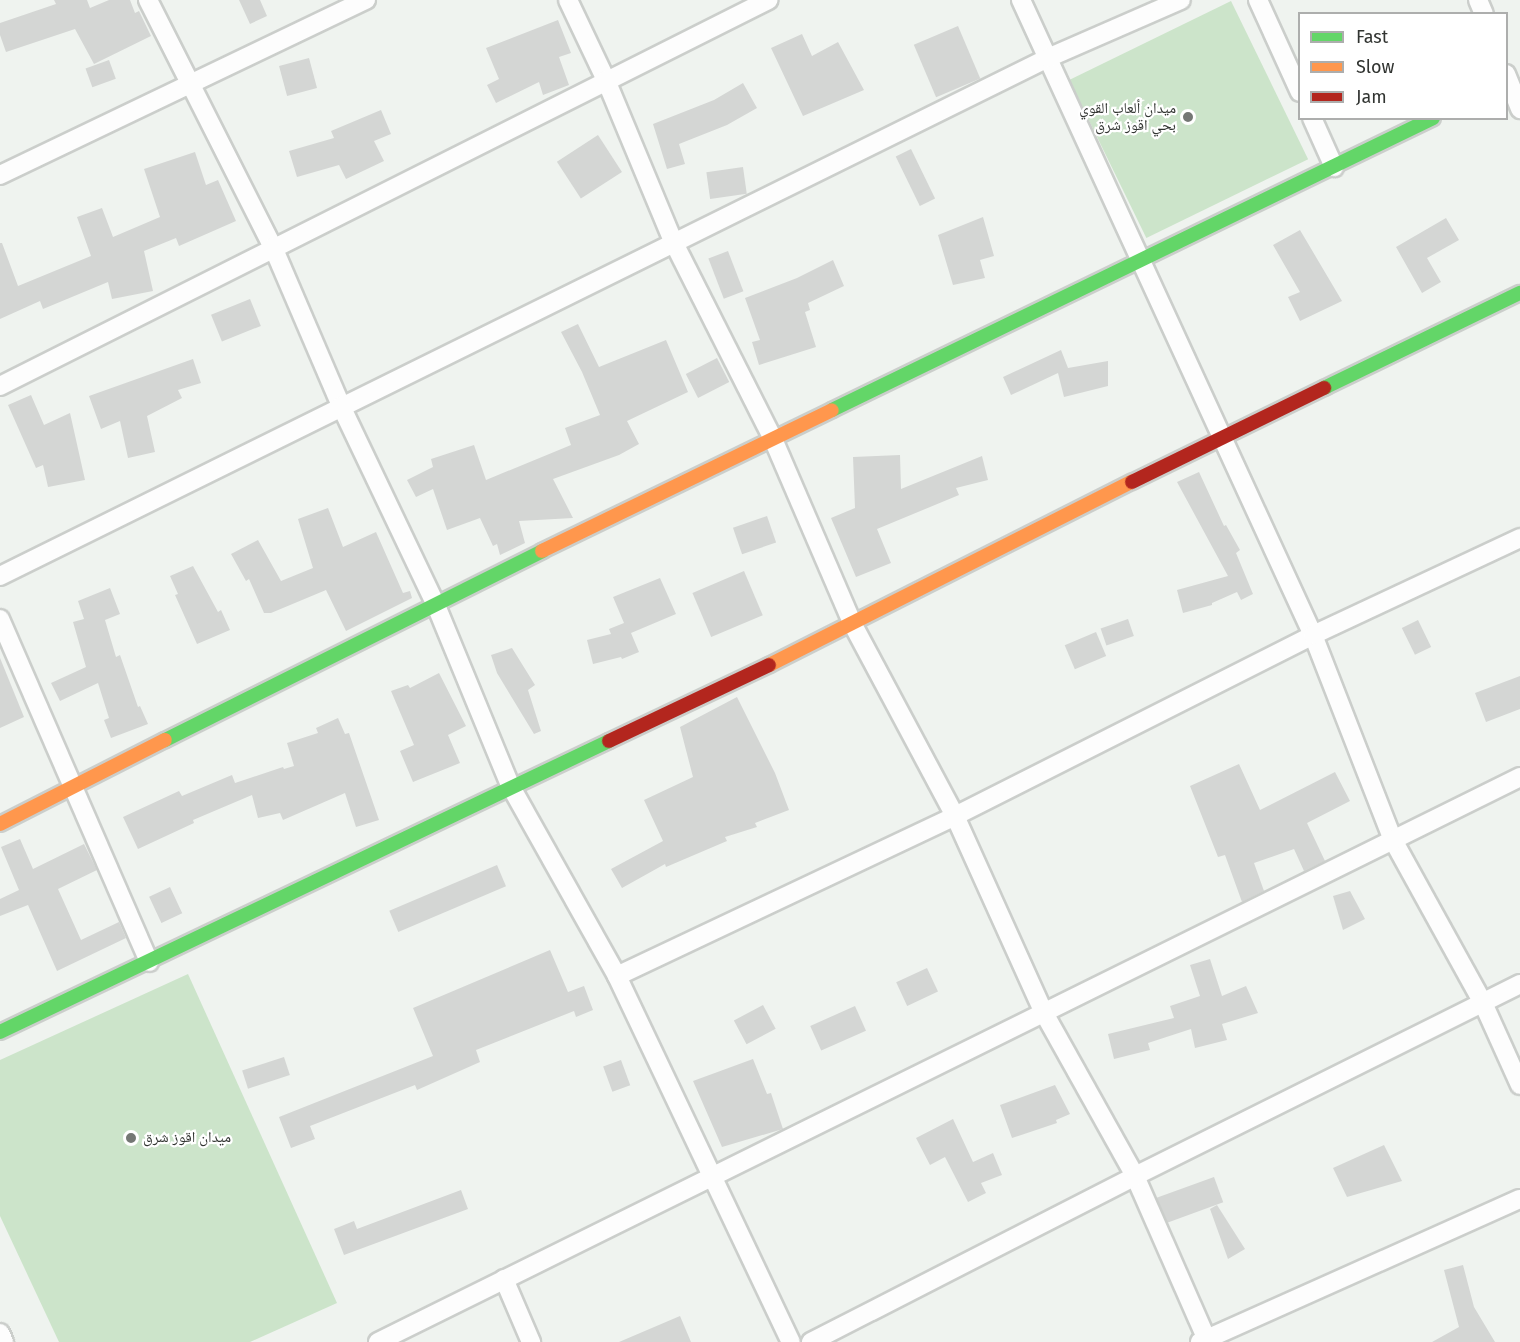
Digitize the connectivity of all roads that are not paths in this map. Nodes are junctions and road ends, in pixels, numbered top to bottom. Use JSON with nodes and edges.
{"nodes":[{"id":1,"x":148,"y":0,"type":"edge"},
{"id":2,"x":366,"y":0,"type":"edge"},
{"id":3,"x":568,"y":0,"type":"edge"},
{"id":4,"x":768,"y":0,"type":"edge"},
{"id":5,"x":1021,"y":0,"type":"edge"},
{"id":6,"x":1181,"y":0,"type":"edge"},
{"id":7,"x":1258,"y":0,"type":"edge"},
{"id":8,"x":1048,"y":58,"type":"junction"},
{"id":9,"x":1511,"y":78,"type":"edge"},
{"id":10,"x":606,"y":80,"type":"junction"},
{"id":11,"x":191,"y":84,"type":"junction"},
{"id":12,"x":1298,"y":90,"type":"edge"},
{"id":13,"x":1520,"y":109,"type":"edge"},
{"id":14,"x":1312,"y":120,"type":"edge"},
{"id":15,"x":1429,"y":120,"type":"edge"},
{"id":16,"x":1334,"y":167,"type":"junction"},
{"id":17,"x":0,"y":175,"type":"edge"},
{"id":18,"x":674,"y":243,"type":"junction"},
{"id":19,"x":273,"y":247,"type":"junction"},
{"id":20,"x":1141,"y":261,"type":"junction"},
{"id":21,"x":1520,"y":293,"type":"edge"},
{"id":22,"x":0,"y":386,"type":"edge"},
{"id":23,"x":341,"y":406,"type":"junction"},
{"id":24,"x":1221,"y":436,"type":"junction"},
{"id":25,"x":773,"y":439,"type":"junction"},
{"id":26,"x":1520,"y":538,"type":"edge"},
{"id":27,"x":0,"y":576,"type":"edge"},
{"id":28,"x":435,"y":603,"type":"junction"},
{"id":29,"x":0,"y":619,"type":"edge"},
{"id":30,"x":852,"y":625,"type":"junction"},
{"id":31,"x":1313,"y":634,"type":"junction"},
{"id":32,"x":1520,"y":777,"type":"edge"},
{"id":33,"x":511,"y":787,"type":"junction"},
{"id":34,"x":73,"y":788,"type":"junction"},
{"id":35,"x":955,"y":816,"type":"junction"},
{"id":36,"x":0,"y":824,"type":"edge"},
{"id":37,"x":1393,"y":840,"type":"junction"},
{"id":38,"x":149,"y":962,"type":"junction"},
{"id":39,"x":617,"y":976,"type":"junction"},
{"id":40,"x":1520,"y":984,"type":"edge"},
{"id":41,"x":1483,"y":1003,"type":"junction"},
{"id":42,"x":1044,"y":1013,"type":"junction"},
{"id":43,"x":0,"y":1032,"type":"edge"},
{"id":44,"x":1520,"y":1085,"type":"edge"},
{"id":45,"x":1134,"y":1176,"type":"junction"},
{"id":46,"x":711,"y":1177,"type":"junction"},
{"id":47,"x":1520,"y":1199,"type":"edge"},
{"id":48,"x":504,"y":1279,"type":"junction"},
{"id":49,"x":0,"y":1332,"type":"edge"},
{"id":50,"x":1205,"y":1341,"type":"edge"},
{"id":51,"x":4,"y":1342,"type":"edge"},
{"id":52,"x":378,"y":1342,"type":"edge"},
{"id":53,"x":531,"y":1342,"type":"edge"},
{"id":54,"x":791,"y":1342,"type":"edge"},
{"id":55,"x":811,"y":1342,"type":"edge"}],
"edges":[{"from":1,"to":11,"type":"street"},
{"from":2,"to":11,"type":"street"},
{"from":3,"to":10,"type":"street"},
{"from":4,"to":10,"type":"street"},
{"from":5,"to":8,"type":"street"},
{"from":6,"to":8,"type":"street"},
{"from":7,"to":12,"type":"street"},
{"from":8,"to":18,"type":"street"},
{"from":8,"to":20,"type":"street"},
{"from":9,"to":13,"type":"street"},
{"from":10,"to":18,"type":"street"},
{"from":10,"to":19,"type":"street"},
{"from":11,"to":17,"type":"street"},
{"from":11,"to":19,"type":"street"},
{"from":14,"to":16,"type":"street"},
{"from":15,"to":16,"type":"street"},
{"from":16,"to":20,"type":"street"},
{"from":18,"to":23,"type":"street"},
{"from":18,"to":25,"type":"street"},
{"from":19,"to":22,"type":"street"},
{"from":19,"to":23,"type":"street"},
{"from":20,"to":24,"type":"street"},
{"from":20,"to":25,"type":"street"},
{"from":21,"to":24,"type":"street"},
{"from":23,"to":27,"type":"street"},
{"from":23,"to":28,"type":"street"},
{"from":24,"to":30,"type":"street"},
{"from":24,"to":31,"type":"street"},
{"from":25,"to":28,"type":"street"},
{"from":25,"to":30,"type":"street"},
{"from":26,"to":31,"type":"street"},
{"from":28,"to":33,"type":"street"},
{"from":28,"to":34,"type":"street"},
{"from":29,"to":34,"type":"street"},
{"from":30,"to":33,"type":"street"},
{"from":30,"to":35,"type":"street"},
{"from":31,"to":35,"type":"street"},
{"from":31,"to":37,"type":"street"},
{"from":32,"to":37,"type":"street"},
{"from":33,"to":38,"type":"street"},
{"from":33,"to":39,"type":"street"},
{"from":34,"to":36,"type":"street"},
{"from":34,"to":38,"type":"street"},
{"from":35,"to":39,"type":"street"},
{"from":35,"to":42,"type":"street"},
{"from":37,"to":41,"type":"street"},
{"from":37,"to":42,"type":"street"},
{"from":38,"to":43,"type":"street"},
{"from":39,"to":46,"type":"street"},
{"from":40,"to":41,"type":"street"},
{"from":41,"to":44,"type":"street"},
{"from":41,"to":45,"type":"street"},
{"from":42,"to":45,"type":"street"},
{"from":42,"to":46,"type":"street"},
{"from":45,"to":50,"type":"street"},
{"from":45,"to":55,"type":"street"},
{"from":46,"to":48,"type":"street"},
{"from":46,"to":54,"type":"street"},
{"from":47,"to":50,"type":"street"},
{"from":48,"to":52,"type":"street"},
{"from":48,"to":53,"type":"street"},
{"from":49,"to":51,"type":"street"}]}
